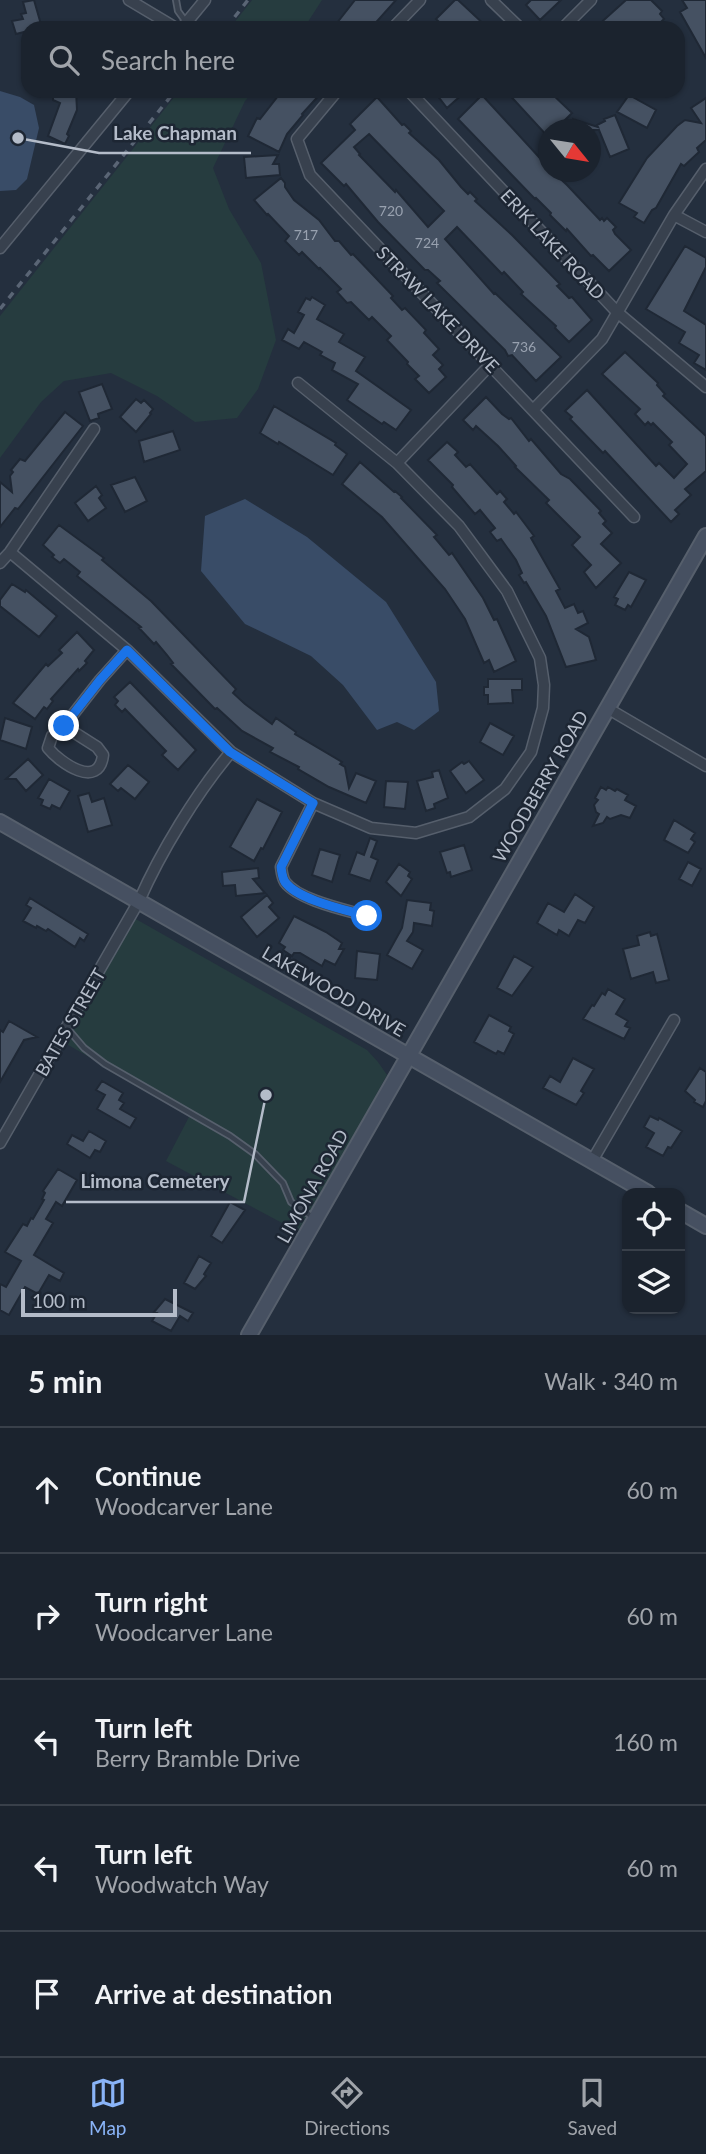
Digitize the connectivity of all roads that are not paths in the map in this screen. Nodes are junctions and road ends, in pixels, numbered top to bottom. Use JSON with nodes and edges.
{"nodes":[{"id":1,"x":130,"y":0,"type":"edge"},
{"id":2,"x":176,"y":0,"type":"edge"},
{"id":3,"x":205,"y":0,"type":"edge"},
{"id":4,"x":420,"y":0,"type":"edge"},
{"id":5,"x":491,"y":0,"type":"edge"},
{"id":6,"x":592,"y":0,"type":"edge"},
{"id":7,"x":164,"y":21,"type":"edge"},
{"id":8,"x":182,"y":21,"type":"edge"},
{"id":9,"x":187,"y":21,"type":"edge"},
{"id":10,"x":400,"y":21,"type":"edge"},
{"id":11,"x":513,"y":21,"type":"edge"},
{"id":12,"x":570,"y":21,"type":"edge"},
{"id":13,"x":123,"y":98,"type":"edge"},
{"id":14,"x":331,"y":98,"type":"edge"},
{"id":15,"x":416,"y":98,"type":"edge"},
{"id":16,"x":706,"y":169,"type":"edge"},
{"id":17,"x":674,"y":215,"type":"junction"},
{"id":18,"x":706,"y":232,"type":"edge"},
{"id":19,"x":0,"y":248,"type":"edge"},
{"id":20,"x":617,"y":312,"type":"junction"},
{"id":21,"x":490,"y":365,"type":"junction"},
{"id":22,"x":298,"y":383,"type":"dead end"},
{"id":23,"x":706,"y":387,"type":"edge"},
{"id":24,"x":534,"y":409,"type":"junction"},
{"id":25,"x":94,"y":429,"type":"dead end"},
{"id":26,"x":397,"y":463,"type":"junction"},
{"id":27,"x":634,"y":517,"type":"dead end"},
{"id":28,"x":706,"y":536,"type":"edge"},
{"id":29,"x":10,"y":552,"type":"junction"},
{"id":30,"x":0,"y":563,"type":"edge"},
{"id":31,"x":127,"y":650,"type":"junction"},
{"id":32,"x":607,"y":708,"type":"junction"},
{"id":33,"x":64,"y":726,"type":"junction"},
{"id":34,"x":230,"y":752,"type":"junction"},
{"id":35,"x":706,"y":766,"type":"edge"},
{"id":36,"x":313,"y":803,"type":"junction"},
{"id":37,"x":0,"y":822,"type":"edge"},
{"id":38,"x":139,"y":901,"type":"junction"},
{"id":39,"x":367,"y":916,"type":"dead end"},
{"id":40,"x":674,"y":1020,"type":"dead end"},
{"id":41,"x":66,"y":1027,"type":"junction"},
{"id":42,"x":407,"y":1056,"type":"junction"},
{"id":43,"x":0,"y":1143,"type":"edge"},
{"id":44,"x":593,"y":1161,"type":"junction"},
{"id":45,"x":639,"y":1188,"type":"edge"},
{"id":46,"x":685,"y":1214,"type":"edge"},
{"id":47,"x":315,"y":1219,"type":"junction"},
{"id":48,"x":706,"y":1226,"type":"edge"},
{"id":49,"x":249,"y":1335,"type":"edge"}],
"edges":[{"from":1,"to":7,"type":"street"},
{"from":2,"to":8,"type":"lane"},
{"from":3,"to":9,"type":"street"},
{"from":4,"to":10,"type":"street"},
{"from":5,"to":11,"type":"street"},
{"from":6,"to":12,"type":"street"},
{"from":13,"to":19,"type":"street"},
{"from":14,"to":21,"type":"street","name":"STRAW LAKE DRIVE"},
{"from":15,"to":20,"type":"street","name":"ERIK LAKE ROAD"},
{"from":16,"to":17,"type":"street"},
{"from":17,"to":18,"type":"street"},
{"from":17,"to":20,"type":"street"},
{"from":20,"to":23,"type":"street","name":"ERIK LAKE ROAD"},
{"from":20,"to":24,"type":"street"},
{"from":21,"to":24,"type":"street","name":"STRAW LAKE DRIVE"},
{"from":21,"to":26,"type":"street"},
{"from":22,"to":26,"type":"street"},
{"from":24,"to":27,"type":"street","name":"STRAW LAKE DRIVE"},
{"from":25,"to":29,"type":"street"},
{"from":26,"to":36,"type":"street"},
{"from":28,"to":32,"type":"street","name":"WOODBERRY ROAD"},
{"from":29,"to":30,"type":"street"},
{"from":29,"to":31,"type":"street"},
{"from":31,"to":33,"type":"street"},
{"from":31,"to":34,"type":"street"},
{"from":32,"to":35,"type":"street"},
{"from":32,"to":42,"type":"street","name":"WOODBERRY ROAD"},
{"from":33,"to":33,"type":"street"},
{"from":34,"to":36,"type":"street"},
{"from":34,"to":38,"type":"street","name":"BATES STREET"},
{"from":36,"to":39,"type":"street"},
{"from":37,"to":38,"type":"street","name":"LAKEWOOD DRIVE"},
{"from":38,"to":41,"type":"street","name":"BATES STREET"},
{"from":38,"to":42,"type":"street","name":"LAKEWOOD DRIVE"},
{"from":40,"to":44,"type":"street"},
{"from":41,"to":43,"type":"street","name":"BATES STREET"},
{"from":41,"to":47,"type":"lane"},
{"from":42,"to":44,"type":"street","name":"LAKEWOOD DRIVE"},
{"from":42,"to":47,"type":"street","name":"LIMONA ROAD"},
{"from":44,"to":45,"type":"street","name":"LAKEWOOD DRIVE"},
{"from":46,"to":48,"type":"street"},
{"from":47,"to":49,"type":"street","name":"LIMONA ROAD"}]}
